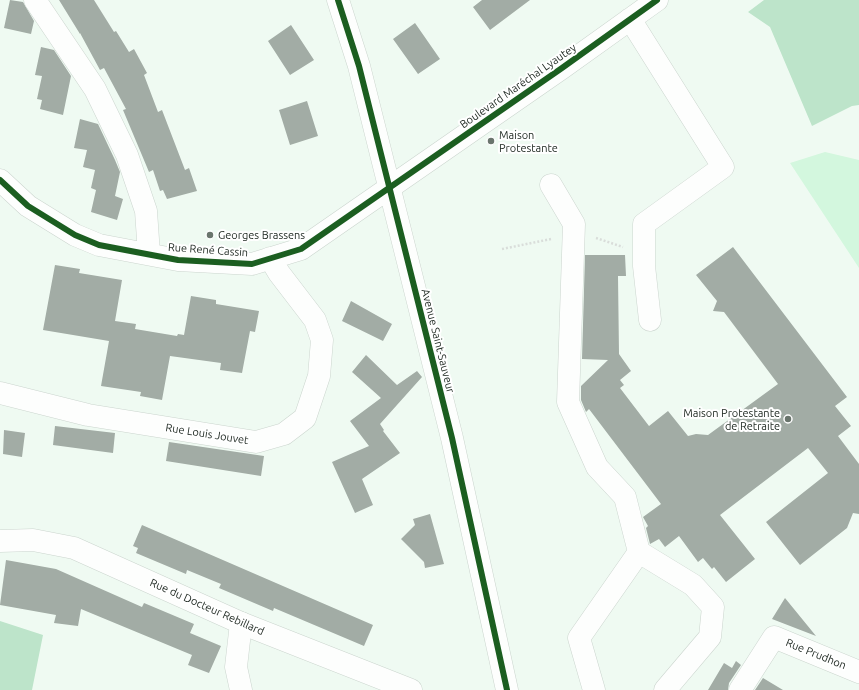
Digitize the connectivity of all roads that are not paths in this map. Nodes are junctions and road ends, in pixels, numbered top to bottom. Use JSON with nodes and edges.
{"nodes":[{"id":1,"x":35,"y":0,"type":"edge"},
{"id":2,"x":338,"y":0,"type":"edge"},
{"id":3,"x":657,"y":0,"type":"edge"},
{"id":4,"x":630,"y":19,"type":"junction"},
{"id":5,"x":0,"y":180,"type":"edge"},
{"id":6,"x":551,"y":185,"type":"dead end"},
{"id":7,"x":390,"y":187,"type":"junction"},
{"id":8,"x":149,"y":254,"type":"junction"},
{"id":9,"x":270,"y":258,"type":"junction"},
{"id":10,"x":650,"y":320,"type":"dead end"},
{"id":11,"x":0,"y":393,"type":"edge"},
{"id":12,"x":0,"y":541,"type":"edge"},
{"id":13,"x":639,"y":552,"type":"junction"},
{"id":14,"x":241,"y":623,"type":"junction"},
{"id":15,"x":859,"y":672,"type":"edge"},
{"id":16,"x":241,"y":690,"type":"edge"},
{"id":17,"x":411,"y":690,"type":"edge"},
{"id":18,"x":507,"y":690,"type":"edge"},
{"id":19,"x":594,"y":690,"type":"edge"},
{"id":20,"x":665,"y":690,"type":"edge"},
{"id":21,"x":740,"y":690,"type":"edge"}],
"edges":[{"from":1,"to":8,"type":"street"},
{"from":2,"to":7,"type":"street","name":"Avenue Saint-Sauveur"},
{"from":3,"to":4,"type":"street","name":"Boulevard Maréchal Lyautey"},
{"from":4,"to":7,"type":"street","name":"Boulevard Maréchal Lyautey"},
{"from":4,"to":10,"type":"street"},
{"from":5,"to":8,"type":"street","name":"Rue René Cassin"},
{"from":6,"to":13,"type":"street"},
{"from":7,"to":9,"type":"street","name":"Rue René Cassin"},
{"from":7,"to":18,"type":"street","name":"Avenue Saint-Sauveur"},
{"from":8,"to":9,"type":"street","name":"Rue René Cassin"},
{"from":9,"to":11,"type":"street","name":"Rue Louis Jouvet"},
{"from":12,"to":14,"type":"street","name":"Rue du Docteur Rebillard"},
{"from":13,"to":19,"type":"street"},
{"from":13,"to":20,"type":"street"},
{"from":14,"to":16,"type":"street"},
{"from":14,"to":17,"type":"street","name":"Rue du Docteur Rebillard"},
{"from":15,"to":21,"type":"street","name":"Rue Prudhon"}]}
